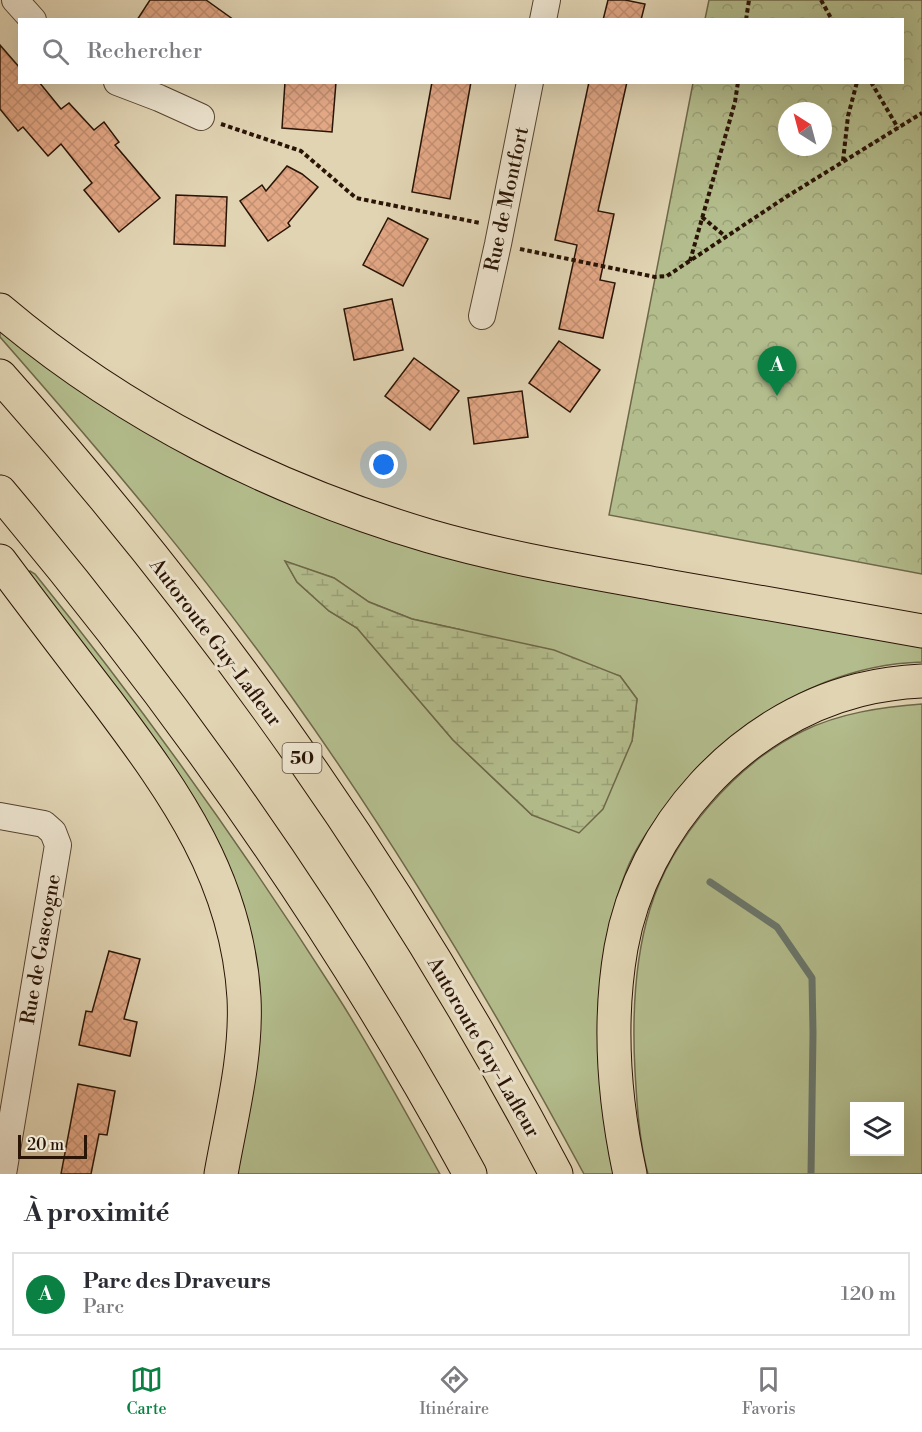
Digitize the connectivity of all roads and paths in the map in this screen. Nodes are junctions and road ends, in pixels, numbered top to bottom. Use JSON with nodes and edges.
{"nodes":[{"id":1,"x":15,"y":0,"type":"edge"},
{"id":2,"x":547,"y":0,"type":"edge"},
{"id":3,"x":748,"y":0,"type":"edge"},
{"id":4,"x":820,"y":0,"type":"edge"},
{"id":5,"x":31,"y":18,"type":"edge"},
{"id":6,"x":543,"y":18,"type":"edge"},
{"id":7,"x":746,"y":18,"type":"edge"},
{"id":8,"x":831,"y":18,"type":"edge"},
{"id":9,"x":122,"y":84,"type":"edge"},
{"id":10,"x":530,"y":84,"type":"edge"},
{"id":11,"x":738,"y":84,"type":"edge"},
{"id":12,"x":856,"y":84,"type":"edge"},
{"id":13,"x":872,"y":84,"type":"edge"},
{"id":14,"x":922,"y":113,"type":"edge"},
{"id":15,"x":201,"y":117,"type":"joint"},
{"id":16,"x":899,"y":128,"type":"junction"},
{"id":17,"x":843,"y":162,"type":"junction"},
{"id":18,"x":702,"y":217,"type":"junction"},
{"id":19,"x":500,"y":236,"type":"junction"},
{"id":20,"x":726,"y":237,"type":"junction"},
{"id":21,"x":690,"y":262,"type":"junction"},
{"id":22,"x":0,"y":310,"type":"edge"},
{"id":23,"x":482,"y":316,"type":"dead end"},
{"id":24,"x":0,"y":376,"type":"edge"},
{"id":25,"x":0,"y":492,"type":"edge"},
{"id":26,"x":0,"y":561,"type":"edge"},
{"id":27,"x":922,"y":631,"type":"edge"},
{"id":28,"x":922,"y":681,"type":"edge"},
{"id":29,"x":0,"y":816,"type":"edge"},
{"id":30,"x":3,"y":1174,"type":"edge"},
{"id":31,"x":221,"y":1174,"type":"edge"},
{"id":32,"x":470,"y":1174,"type":"edge"},
{"id":33,"x":556,"y":1174,"type":"edge"},
{"id":34,"x":630,"y":1174,"type":"edge"}],
"edges":[{"from":1,"to":5,"type":"street"},
{"from":2,"to":6,"type":"street"},
{"from":3,"to":7,"type":"path"},
{"from":4,"to":8,"type":"path"},
{"from":9,"to":15,"type":"street"},
{"from":10,"to":19,"type":"street","name":"Rue de Montfort"},
{"from":11,"to":18,"type":"path"},
{"from":12,"to":17,"type":"path"},
{"from":13,"to":16,"type":"path"},
{"from":14,"to":16,"type":"path"},
{"from":15,"to":19,"type":"path"},
{"from":16,"to":17,"type":"path"},
{"from":17,"to":20,"type":"path"},
{"from":18,"to":20,"type":"path"},
{"from":18,"to":21,"type":"path"},
{"from":19,"to":21,"type":"path"},
{"from":19,"to":23,"type":"street","name":"Rue de Montfort"},
{"from":20,"to":21,"type":"path"},
{"from":22,"to":27,"type":"highway"},
{"from":24,"to":33,"type":"highway","name":"Autoroute Guy-Lafleur","number":"50"},
{"from":25,"to":32,"type":"highway"},
{"from":26,"to":31,"type":"highway"},
{"from":28,"to":34,"type":"highway"},
{"from":29,"to":30,"type":"street","name":"Rue de Gascogne"}]}
